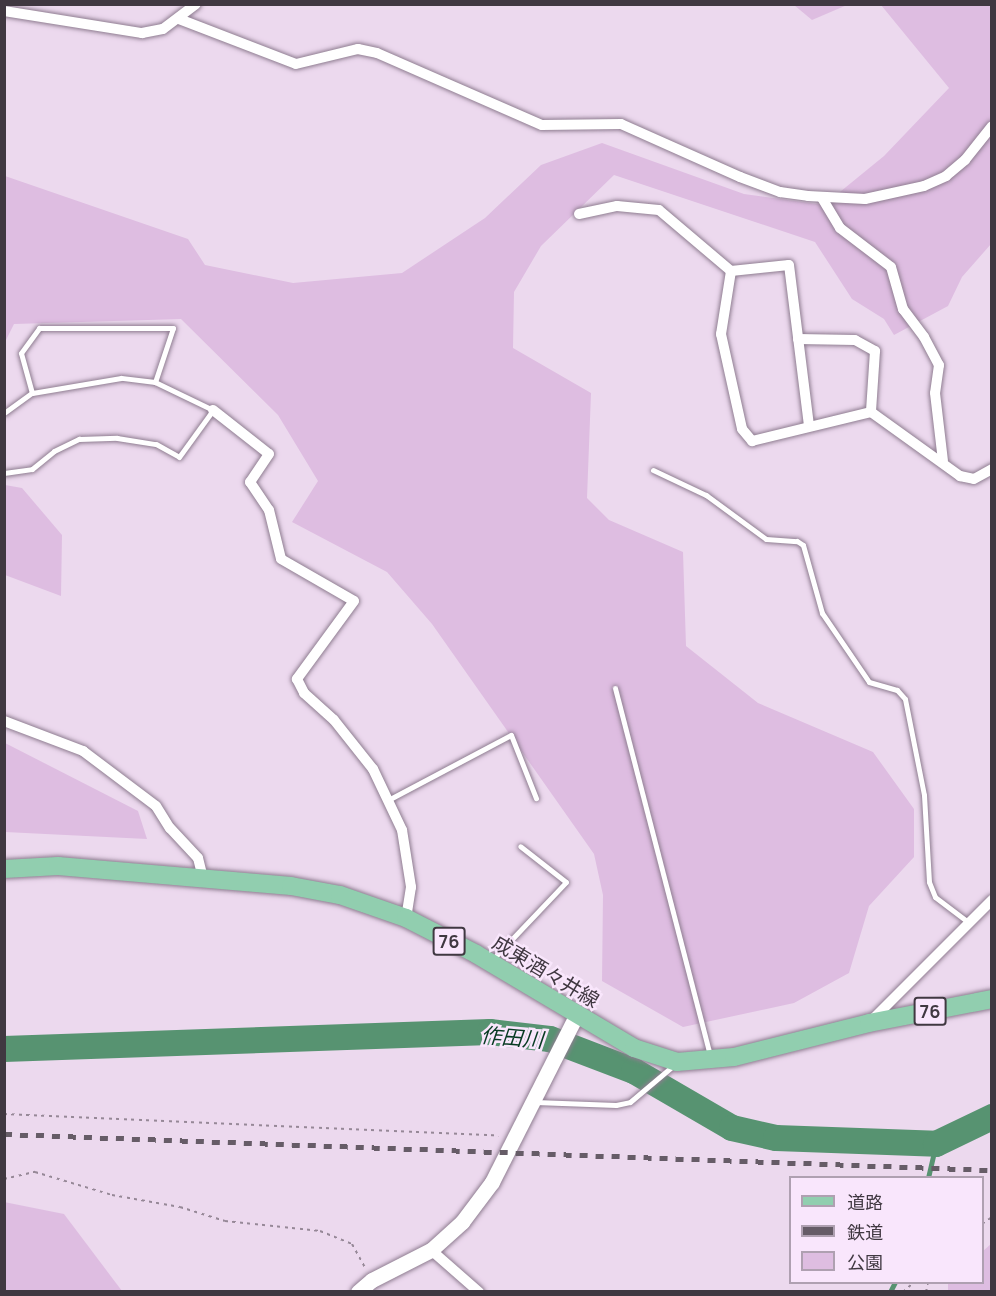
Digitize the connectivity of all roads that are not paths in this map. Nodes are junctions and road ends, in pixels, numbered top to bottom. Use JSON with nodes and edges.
{"nodes":[{"id":1,"x":196,"y":4,"type":"edge"},
{"id":2,"x":4,"y":11,"type":"edge"},
{"id":3,"x":179,"y":19,"type":"junction"},
{"id":4,"x":992,"y":126,"type":"edge"},
{"id":5,"x":822,"y":198,"type":"junction"},
{"id":6,"x":579,"y":214,"type":"dead end"},
{"id":7,"x":731,"y":271,"type":"junction"},
{"id":8,"x":798,"y":339,"type":"junction"},
{"id":9,"x":155,"y":382,"type":"junction"},
{"id":10,"x":32,"y":393,"type":"junction"},
{"id":11,"x":213,"y":410,"type":"junction"},
{"id":12,"x":4,"y":412,"type":"edge"},
{"id":13,"x":871,"y":412,"type":"junction"},
{"id":14,"x":809,"y":425,"type":"junction"},
{"id":15,"x":943,"y":461,"type":"junction"},
{"id":16,"x":653,"y":470,"type":"dead end"},
{"id":17,"x":992,"y":470,"type":"edge"},
{"id":18,"x":4,"y":473,"type":"edge"},
{"id":19,"x":615,"y":688,"type":"dead end"},
{"id":20,"x":4,"y":721,"type":"edge"},
{"id":21,"x":536,"y":798,"type":"dead end"},
{"id":22,"x":388,"y":800,"type":"junction"},
{"id":23,"x":520,"y":846,"type":"dead end"},
{"id":24,"x":4,"y":869,"type":"edge"},
{"id":25,"x":203,"y":878,"type":"junction"},
{"id":26,"x":992,"y":900,"type":"edge"},
{"id":27,"x":406,"y":918,"type":"junction"},
{"id":28,"x":968,"y":922,"type":"junction"},
{"id":29,"x":490,"y":963,"type":"junction"},
{"id":30,"x":992,"y":999,"type":"edge"},
{"id":31,"x":576,"y":1016,"type":"junction"},
{"id":32,"x":870,"y":1023,"type":"junction"},
{"id":33,"x":711,"y":1061,"type":"junction"},
{"id":34,"x":676,"y":1062,"type":"junction"},
{"id":35,"x":534,"y":1101,"type":"junction"},
{"id":36,"x":431,"y":1250,"type":"junction"},
{"id":37,"x":358,"y":1292,"type":"edge"},
{"id":38,"x":479,"y":1292,"type":"edge"}],
"edges":[{"from":1,"to":3,"type":"street"},
{"from":2,"to":3,"type":"street"},
{"from":3,"to":5,"type":"street"},
{"from":4,"to":5,"type":"street"},
{"from":5,"to":15,"type":"street"},
{"from":6,"to":7,"type":"street"},
{"from":7,"to":8,"type":"street"},
{"from":7,"to":14,"type":"street"},
{"from":8,"to":13,"type":"street"},
{"from":8,"to":14,"type":"street"},
{"from":9,"to":10,"type":"lane"},
{"from":9,"to":10,"type":"lane"},
{"from":9,"to":11,"type":"lane"},
{"from":10,"to":12,"type":"lane"},
{"from":11,"to":18,"type":"lane"},
{"from":11,"to":22,"type":"street"},
{"from":13,"to":14,"type":"street"},
{"from":13,"to":15,"type":"street"},
{"from":15,"to":17,"type":"street"},
{"from":16,"to":28,"type":"lane"},
{"from":19,"to":33,"type":"lane"},
{"from":20,"to":25,"type":"street"},
{"from":21,"to":22,"type":"lane"},
{"from":22,"to":27,"type":"street"},
{"from":23,"to":29,"type":"lane"},
{"from":24,"to":25,"type":"main road","name":"成東酒々井線","number":"76"},
{"from":25,"to":27,"type":"main road","name":"成東酒々井線","number":"76"},
{"from":26,"to":28,"type":"street"},
{"from":27,"to":29,"type":"main road","name":"成東酒々井線","number":"76"},
{"from":28,"to":32,"type":"street"},
{"from":29,"to":31,"type":"main road","name":"成東酒々井線","number":"76"},
{"from":30,"to":32,"type":"main road","name":"成東酒々井線","number":"76"},
{"from":31,"to":34,"type":"main road","name":"成東酒々井線","number":"76"},
{"from":31,"to":35,"type":"street"},
{"from":32,"to":33,"type":"main road","name":"成東酒々井線","number":"76"},
{"from":33,"to":34,"type":"main road","name":"成東酒々井線","number":"76"},
{"from":34,"to":35,"type":"lane"},
{"from":35,"to":36,"type":"street"},
{"from":36,"to":37,"type":"street"},
{"from":36,"to":38,"type":"street"}]}
